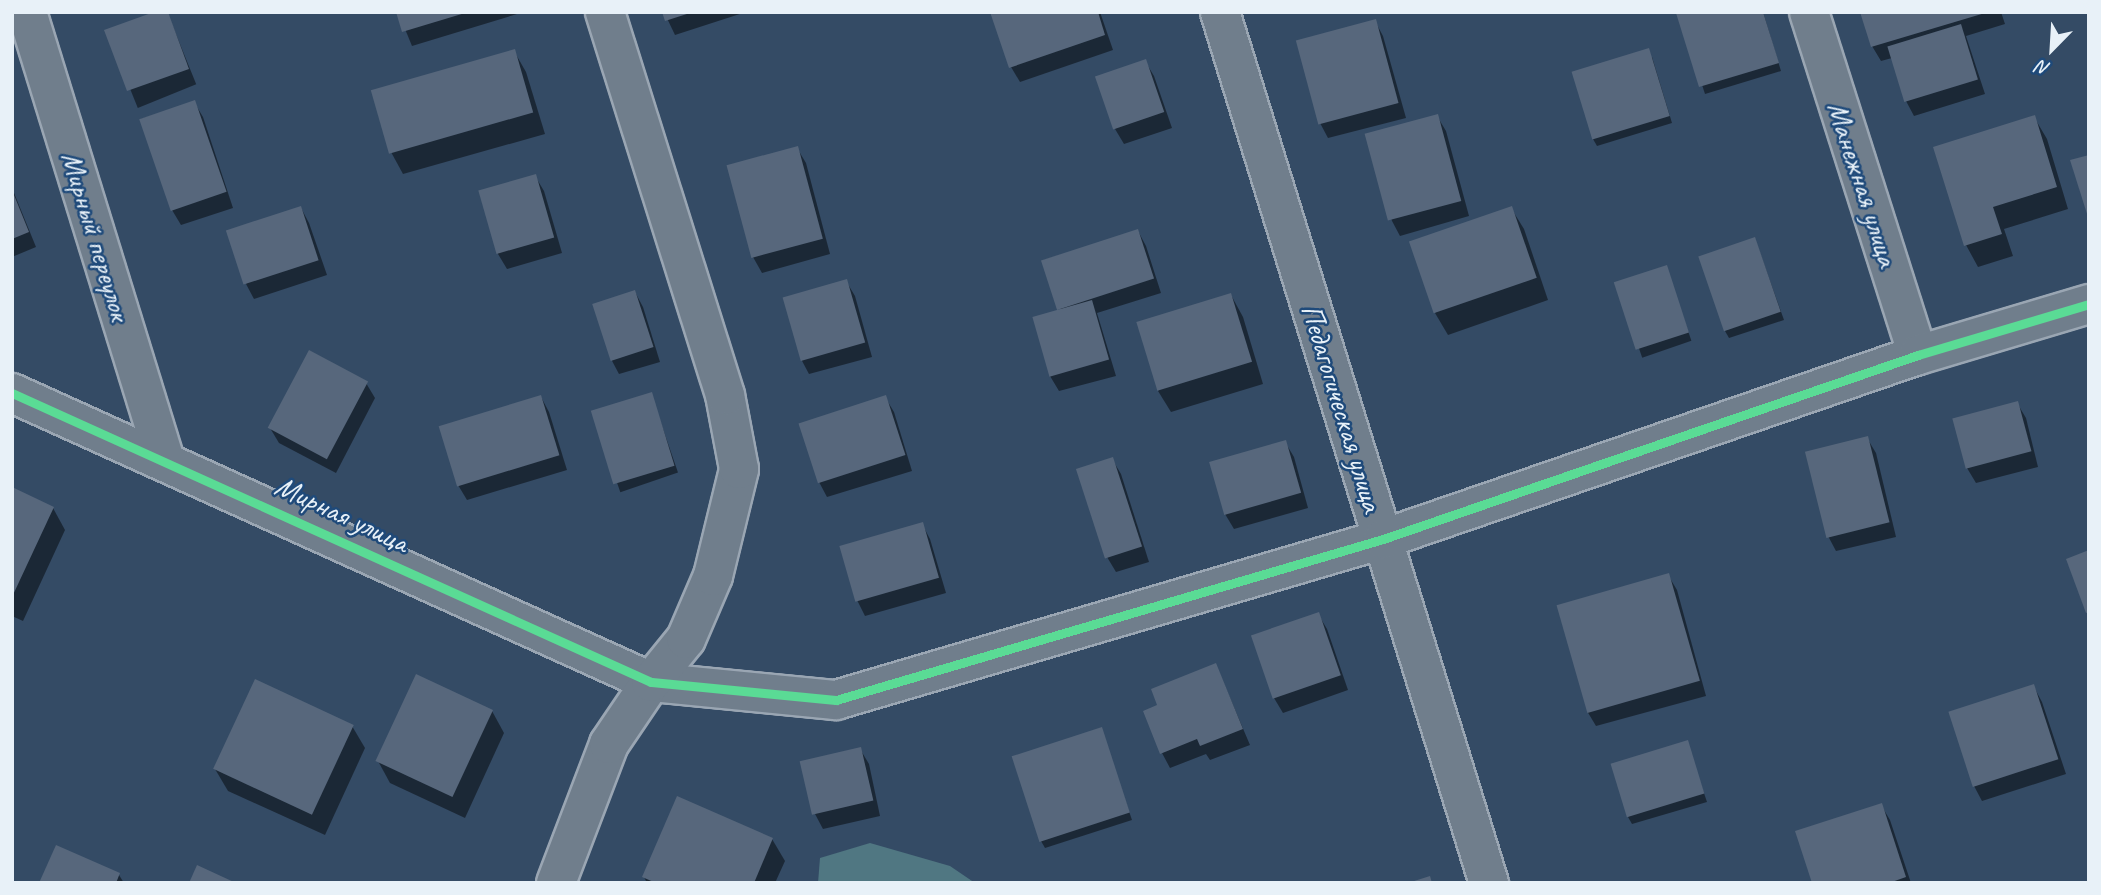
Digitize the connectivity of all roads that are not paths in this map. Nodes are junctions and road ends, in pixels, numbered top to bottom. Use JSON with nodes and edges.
{"nodes":[{"id":1,"x":27,"y":12,"type":"edge"},
{"id":2,"x":605,"y":12,"type":"edge"},
{"id":3,"x":1220,"y":12,"type":"edge"},
{"id":4,"x":1809,"y":12,"type":"edge"},
{"id":5,"x":2089,"y":304,"type":"edge"},
{"id":6,"x":1918,"y":355,"type":"junction"},
{"id":7,"x":12,"y":393,"type":"edge"},
{"id":8,"x":165,"y":460,"type":"junction"},
{"id":9,"x":1382,"y":539,"type":"junction"},
{"id":10,"x":651,"y":682,"type":"junction"},
{"id":11,"x":556,"y":883,"type":"edge"},
{"id":12,"x":1489,"y":883,"type":"edge"}],
"edges":[{"from":1,"to":8,"type":"street","name":"Мирный переулок"},
{"from":2,"to":10,"type":"street"},
{"from":3,"to":9,"type":"street","name":"Педагогическая улица"},
{"from":4,"to":6,"type":"street","name":"Манежная улица"},
{"from":5,"to":6,"type":"street","name":"Мирная улица"},
{"from":6,"to":9,"type":"street","name":"Мирная улица"},
{"from":7,"to":8,"type":"street","name":"Мирная улица"},
{"from":8,"to":10,"type":"street","name":"Мирная улица"},
{"from":9,"to":10,"type":"street","name":"Мирная улица"},
{"from":9,"to":12,"type":"street","name":"Педагогическая улица"},
{"from":10,"to":11,"type":"street"}]}
